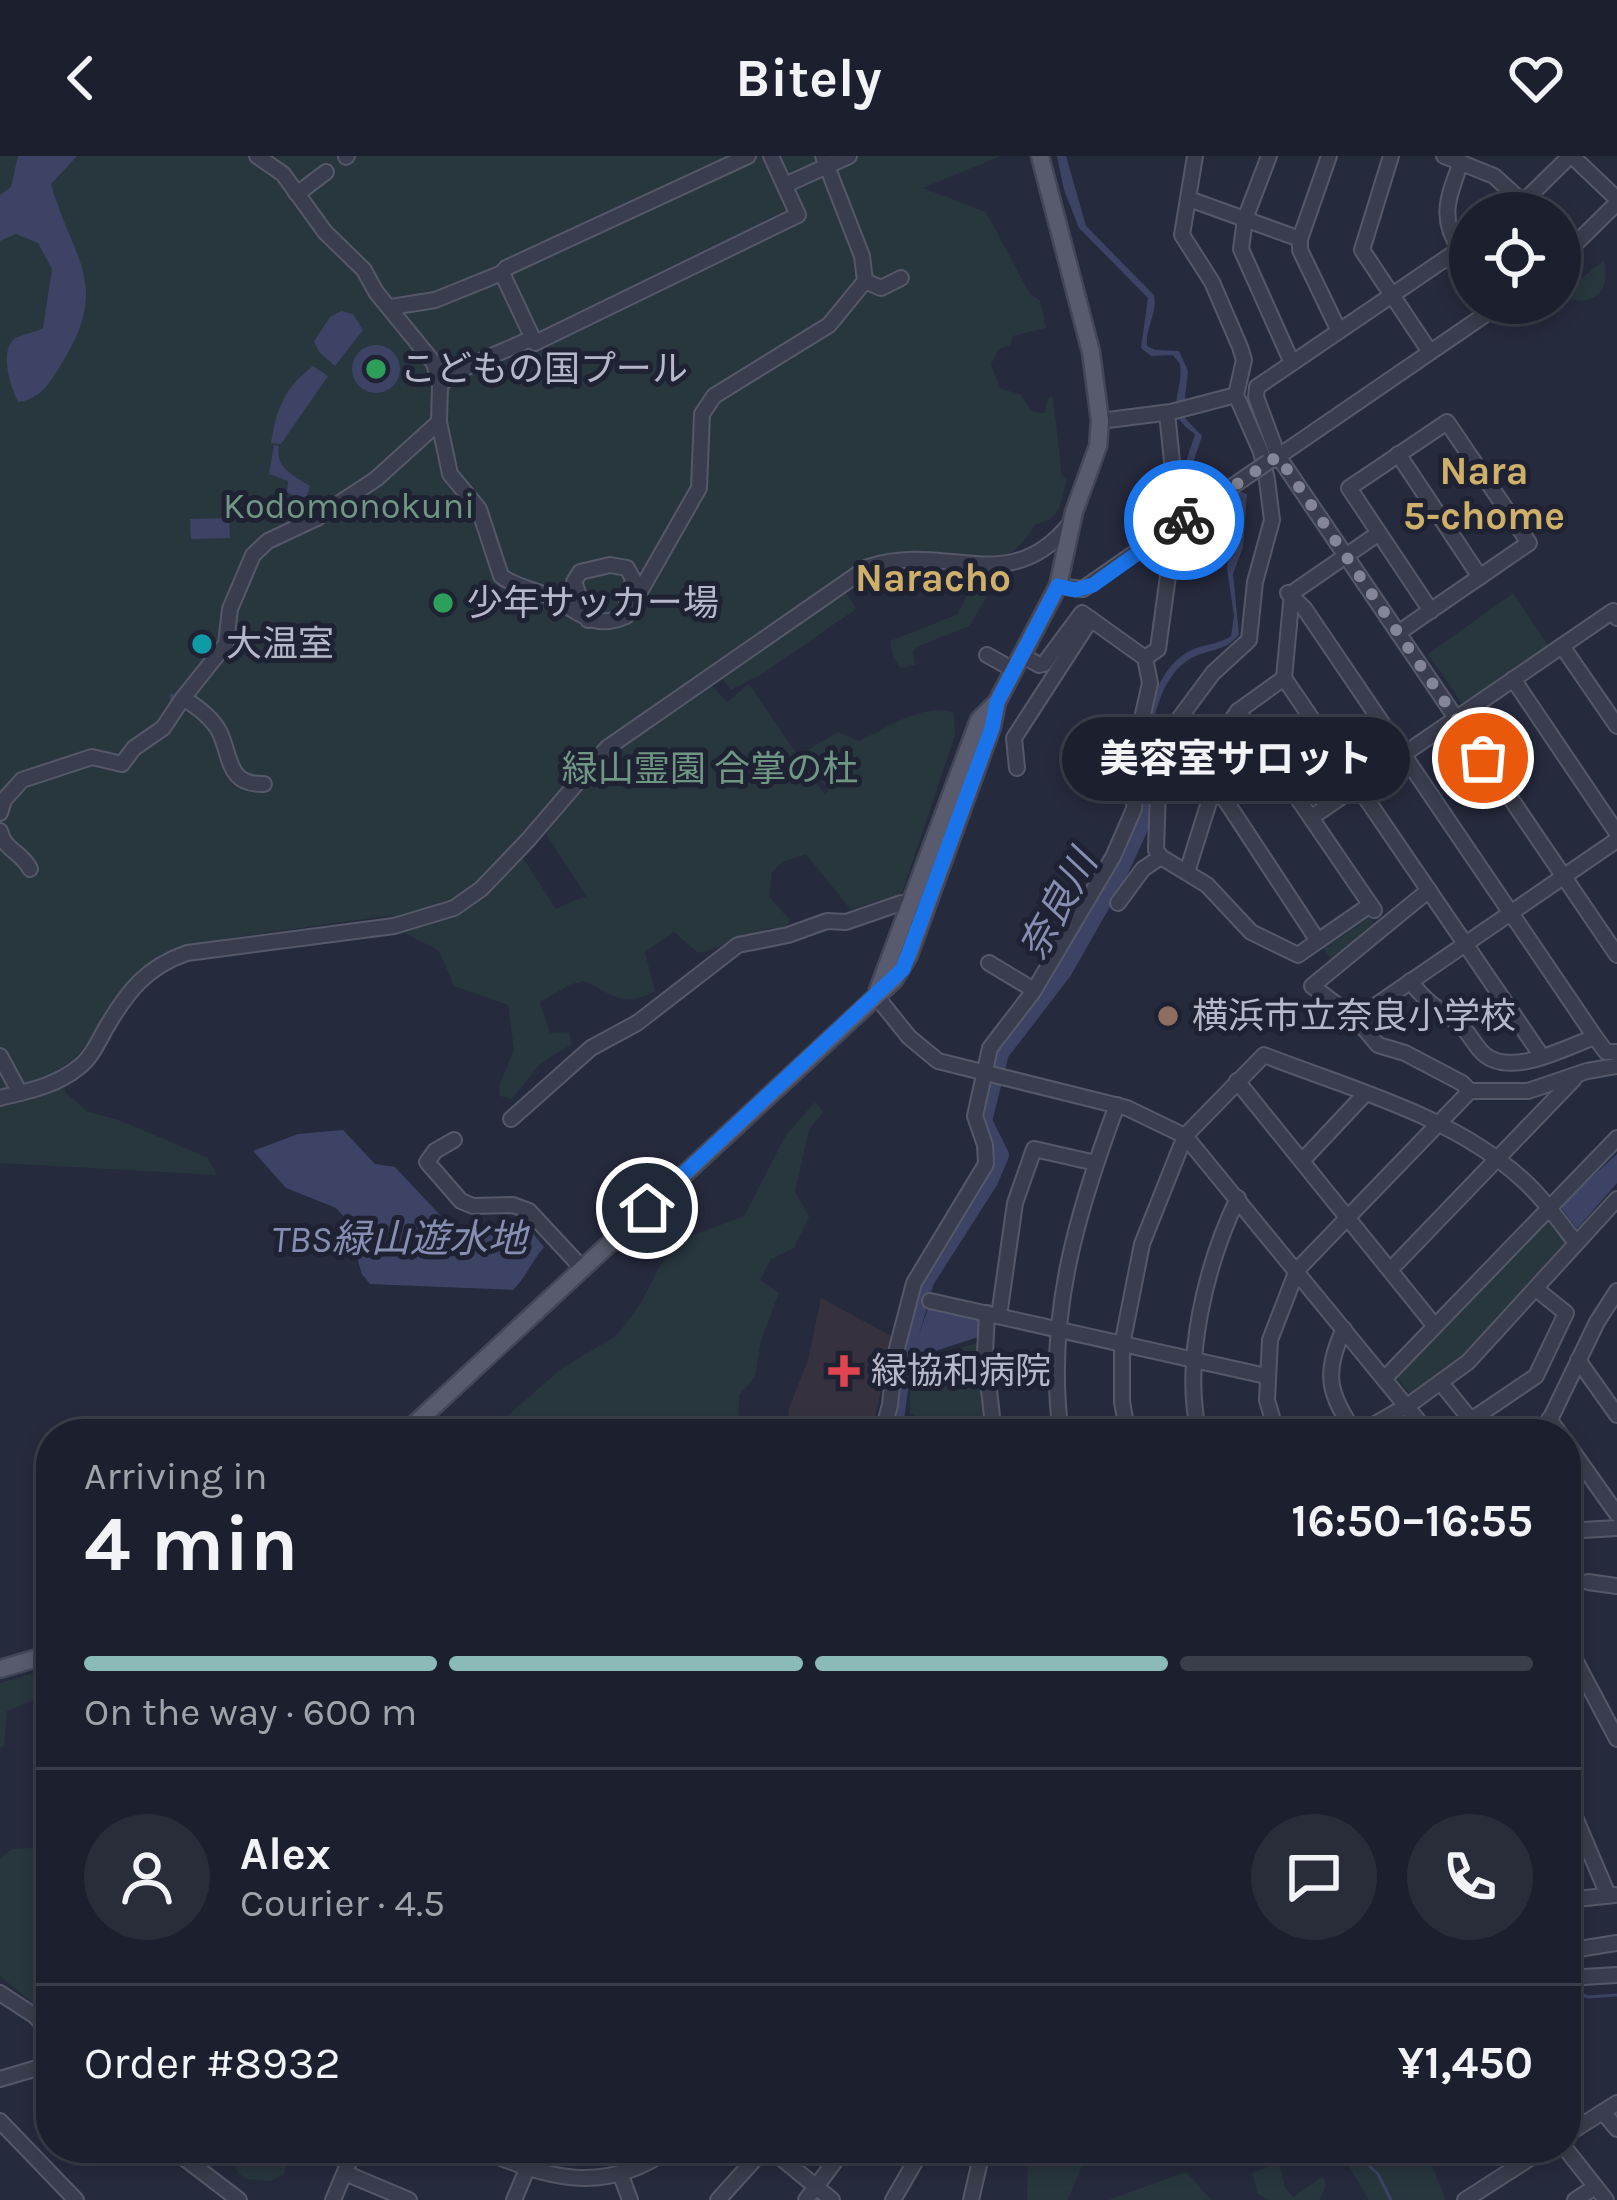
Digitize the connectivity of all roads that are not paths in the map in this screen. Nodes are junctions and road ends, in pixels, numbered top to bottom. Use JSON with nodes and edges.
{"nodes":[{"id":1,"x":257,"y":156,"type":"edge"},
{"id":2,"x":748,"y":156,"type":"edge"},
{"id":3,"x":770,"y":156,"type":"edge"},
{"id":4,"x":849,"y":156,"type":"edge"},
{"id":5,"x":1040,"y":156,"type":"edge"},
{"id":6,"x":1195,"y":156,"type":"edge"},
{"id":7,"x":1269,"y":156,"type":"edge"},
{"id":8,"x":1330,"y":156,"type":"edge"},
{"id":9,"x":1391,"y":156,"type":"edge"},
{"id":10,"x":1444,"y":156,"type":"edge"},
{"id":11,"x":1571,"y":156,"type":"edge"},
{"id":12,"x":825,"y":161,"type":"edge"},
{"id":13,"x":1461,"y":161,"type":"junction"},
{"id":14,"x":326,"y":172,"type":"dead end"},
{"id":15,"x":785,"y":185,"type":"junction"},
{"id":16,"x":1452,"y":192,"type":"edge"},
{"id":17,"x":1506,"y":192,"type":"edge"},
{"id":18,"x":1536,"y":192,"type":"edge"},
{"id":19,"x":297,"y":194,"type":"junction"},
{"id":20,"x":1189,"y":199,"type":"junction"},
{"id":21,"x":1449,"y":201,"type":"edge"},
{"id":22,"x":1617,"y":201,"type":"edge"},
{"id":23,"x":1245,"y":219,"type":"junction"},
{"id":24,"x":1449,"y":232,"type":"edge"},
{"id":25,"x":1300,"y":238,"type":"junction"},
{"id":26,"x":1581,"y":238,"type":"edge"},
{"id":27,"x":1449,"y":257,"type":"edge"},
{"id":28,"x":502,"y":273,"type":"junction"},
{"id":29,"x":901,"y":278,"type":"dead end"},
{"id":30,"x":865,"y":281,"type":"junction"},
{"id":31,"x":1391,"y":296,"type":"junction"},
{"id":32,"x":391,"y":307,"type":"junction"},
{"id":33,"x":1471,"y":324,"type":"edge"},
{"id":34,"x":1339,"y":332,"type":"junction"},
{"id":35,"x":532,"y":338,"type":"junction"},
{"id":36,"x":1430,"y":352,"type":"junction"},
{"id":37,"x":1292,"y":363,"type":"junction"},
{"id":38,"x":440,"y":386,"type":"junction"},
{"id":39,"x":1236,"y":395,"type":"junction"},
{"id":40,"x":1174,"y":411,"type":"junction"},
{"id":41,"x":1100,"y":421,"type":"junction"},
{"id":42,"x":440,"y":422,"type":"junction"},
{"id":43,"x":1398,"y":454,"type":"junction"},
{"id":44,"x":1273,"y":459,"type":"junction"},
{"id":45,"x":1073,"y":521,"type":"junction"},
{"id":46,"x":1379,"y":533,"type":"junction"},
{"id":47,"x":1346,"y":556,"type":"junction"},
{"id":48,"x":1480,"y":577,"type":"junction"},
{"id":49,"x":1058,"y":586,"type":"junction"},
{"id":50,"x":1289,"y":593,"type":"junction"},
{"id":51,"x":1431,"y":610,"type":"junction"},
{"id":52,"x":626,"y":616,"type":"junction"},
{"id":53,"x":1617,"y":618,"type":"edge"},
{"id":54,"x":1091,"y":619,"type":"junction"},
{"id":55,"x":587,"y":620,"type":"junction"},
{"id":56,"x":1398,"y":633,"type":"junction"},
{"id":57,"x":1562,"y":646,"type":"junction"},
{"id":58,"x":987,"y":655,"type":"dead end"},
{"id":59,"x":1145,"y":658,"type":"junction"},
{"id":60,"x":1018,"y":663,"type":"junction"},
{"id":61,"x":1284,"y":678,"type":"junction"},
{"id":62,"x":1513,"y":680,"type":"junction"},
{"id":63,"x":184,"y":698,"type":"junction"},
{"id":64,"x":1238,"y":711,"type":"junction"},
{"id":65,"x":1456,"y":718,"type":"junction"},
{"id":66,"x":1617,"y":726,"type":"edge"},
{"id":67,"x":1404,"y":754,"type":"junction"},
{"id":68,"x":1017,"y":768,"type":"dead end"},
{"id":69,"x":264,"y":784,"type":"dead end"},
{"id":70,"x":1214,"y":786,"type":"junction"},
{"id":71,"x":1358,"y":786,"type":"junction"},
{"id":72,"x":0,"y":814,"type":"edge"},
{"id":73,"x":1312,"y":817,"type":"junction"},
{"id":74,"x":0,"y":830,"type":"edge"},
{"id":75,"x":1617,"y":837,"type":"edge"},
{"id":76,"x":1161,"y":857,"type":"junction"},
{"id":77,"x":30,"y":869,"type":"dead end"},
{"id":78,"x":1187,"y":872,"type":"junction"},
{"id":79,"x":1563,"y":877,"type":"junction"},
{"id":80,"x":1429,"y":890,"type":"junction"},
{"id":81,"x":1118,"y":903,"type":"dead end"},
{"id":82,"x":917,"y":906,"type":"junction"},
{"id":83,"x":1511,"y":913,"type":"junction"},
{"id":84,"x":1378,"y":914,"type":"junction"},
{"id":85,"x":1318,"y":941,"type":"junction"},
{"id":86,"x":1465,"y":945,"type":"junction"},
{"id":87,"x":1617,"y":955,"type":"edge"},
{"id":88,"x":997,"y":964,"type":"dead end"},
{"id":89,"x":1410,"y":981,"type":"junction"},
{"id":90,"x":1034,"y":990,"type":"junction"},
{"id":91,"x":875,"y":996,"type":"junction"},
{"id":92,"x":1356,"y":1018,"type":"junction"},
{"id":93,"x":1595,"y":1036,"type":"junction"},
{"id":94,"x":1617,"y":1052,"type":"edge"},
{"id":95,"x":1540,"y":1055,"type":"junction"},
{"id":96,"x":0,"y":1056,"type":"edge"},
{"id":97,"x":1617,"y":1066,"type":"edge"},
{"id":98,"x":1577,"y":1075,"type":"junction"},
{"id":99,"x":990,"y":1076,"type":"junction"},
{"id":100,"x":1238,"y":1082,"type":"junction"},
{"id":101,"x":1470,"y":1091,"type":"junction"},
{"id":102,"x":20,"y":1093,"type":"junction"},
{"id":103,"x":1364,"y":1095,"type":"junction"},
{"id":104,"x":0,"y":1098,"type":"edge"},
{"id":105,"x":1118,"y":1105,"type":"junction"},
{"id":106,"x":511,"y":1119,"type":"dead end"},
{"id":107,"x":1438,"y":1123,"type":"junction"},
{"id":108,"x":1185,"y":1136,"type":"junction"},
{"id":109,"x":1617,"y":1138,"type":"edge"},
{"id":110,"x":454,"y":1141,"type":"dead end"},
{"id":111,"x":1498,"y":1159,"type":"junction"},
{"id":112,"x":1302,"y":1161,"type":"junction"},
{"id":113,"x":1096,"y":1163,"type":"junction"},
{"id":114,"x":1238,"y":1198,"type":"junction"},
{"id":115,"x":1617,"y":1199,"type":"edge"},
{"id":116,"x":1549,"y":1208,"type":"junction"},
{"id":117,"x":1347,"y":1217,"type":"junction"},
{"id":118,"x":1576,"y":1243,"type":"junction"},
{"id":119,"x":582,"y":1268,"type":"junction"},
{"id":120,"x":1391,"y":1269,"type":"junction"},
{"id":121,"x":1297,"y":1270,"type":"junction"},
{"id":122,"x":1536,"y":1288,"type":"junction"},
{"id":123,"x":1617,"y":1291,"type":"edge"},
{"id":124,"x":930,"y":1300,"type":"dead end"},
{"id":125,"x":1607,"y":1306,"type":"junction"},
{"id":126,"x":993,"y":1315,"type":"junction"},
{"id":127,"x":1617,"y":1320,"type":"edge"},
{"id":128,"x":1435,"y":1325,"type":"junction"},
{"id":129,"x":1345,"y":1328,"type":"junction"},
{"id":130,"x":1058,"y":1330,"type":"junction"},
{"id":131,"x":1122,"y":1345,"type":"junction"},
{"id":132,"x":1196,"y":1360,"type":"junction"},
{"id":133,"x":1578,"y":1360,"type":"junction"},
{"id":134,"x":1266,"y":1376,"type":"junction"},
{"id":135,"x":1385,"y":1378,"type":"junction"},
{"id":136,"x":1441,"y":1383,"type":"junction"},
{"id":137,"x":1407,"y":1406,"type":"junction"},
{"id":138,"x":1617,"y":1415,"type":"edge"},
{"id":139,"x":420,"y":1419,"type":"edge"},
{"id":140,"x":886,"y":1419,"type":"edge"},
{"id":141,"x":992,"y":1419,"type":"edge"},
{"id":142,"x":1061,"y":1419,"type":"edge"},
{"id":143,"x":1126,"y":1419,"type":"edge"},
{"id":144,"x":1196,"y":1419,"type":"edge"},
{"id":145,"x":1273,"y":1419,"type":"edge"},
{"id":146,"x":1346,"y":1419,"type":"edge"},
{"id":147,"x":1384,"y":1419,"type":"edge"},
{"id":148,"x":1417,"y":1419,"type":"edge"},
{"id":149,"x":1470,"y":1419,"type":"edge"},
{"id":150,"x":1472,"y":1419,"type":"edge"},
{"id":151,"x":1550,"y":1419,"type":"edge"},
{"id":152,"x":1581,"y":1463,"type":"edge"},
{"id":153,"x":1617,"y":1514,"type":"edge"},
{"id":154,"x":1617,"y":1528,"type":"edge"},
{"id":155,"x":1581,"y":1530,"type":"edge"},
{"id":156,"x":1588,"y":1582,"type":"dead end"},
{"id":157,"x":1617,"y":1586,"type":"edge"},
{"id":158,"x":36,"y":1658,"type":"edge"},
{"id":159,"x":0,"y":1669,"type":"edge"},
{"id":160,"x":1581,"y":1683,"type":"edge"},
{"id":161,"x":1617,"y":1739,"type":"edge"},
{"id":162,"x":1581,"y":1828,"type":"edge"},
{"id":163,"x":1613,"y":1895,"type":"edge"},
{"id":164,"x":1581,"y":1898,"type":"edge"},
{"id":165,"x":1617,"y":1943,"type":"edge"},
{"id":166,"x":1581,"y":1949,"type":"edge"},
{"id":167,"x":1617,"y":1975,"type":"edge"},
{"id":168,"x":1581,"y":1977,"type":"edge"},
{"id":169,"x":0,"y":1994,"type":"edge"},
{"id":170,"x":36,"y":2017,"type":"edge"},
{"id":171,"x":36,"y":2069,"type":"edge"},
{"id":172,"x":0,"y":2080,"type":"edge"},
{"id":173,"x":1617,"y":2103,"type":"edge"},
{"id":174,"x":1603,"y":2112,"type":"junction"},
{"id":175,"x":0,"y":2121,"type":"edge"},
{"id":176,"x":1581,"y":2126,"type":"edge"},
{"id":177,"x":1617,"y":2129,"type":"edge"},
{"id":178,"x":36,"y":2158,"type":"edge"},
{"id":179,"x":40,"y":2163,"type":"edge"},
{"id":180,"x":191,"y":2163,"type":"edge"},
{"id":181,"x":349,"y":2163,"type":"edge"},
{"id":182,"x":513,"y":2163,"type":"edge"},
{"id":183,"x":530,"y":2163,"type":"edge"},
{"id":184,"x":647,"y":2163,"type":"edge"},
{"id":185,"x":753,"y":2163,"type":"edge"},
{"id":186,"x":782,"y":2163,"type":"edge"},
{"id":187,"x":833,"y":2163,"type":"edge"},
{"id":188,"x":914,"y":2163,"type":"edge"},
{"id":189,"x":979,"y":2163,"type":"edge"},
{"id":190,"x":1523,"y":2163,"type":"edge"},
{"id":191,"x":1576,"y":2163,"type":"edge"},
{"id":192,"x":527,"y":2169,"type":"junction"},
{"id":193,"x":345,"y":2173,"type":"junction"},
{"id":194,"x":620,"y":2174,"type":"junction"},
{"id":195,"x":811,"y":2193,"type":"edge"},
{"id":196,"x":1600,"y":2194,"type":"edge"},
{"id":197,"x":76,"y":2200,"type":"edge"},
{"id":198,"x":239,"y":2200,"type":"edge"},
{"id":199,"x":333,"y":2200,"type":"edge"},
{"id":200,"x":409,"y":2200,"type":"edge"},
{"id":201,"x":514,"y":2200,"type":"edge"},
{"id":202,"x":630,"y":2200,"type":"edge"},
{"id":203,"x":718,"y":2200,"type":"edge"},
{"id":204,"x":832,"y":2200,"type":"edge"},
{"id":205,"x":893,"y":2200,"type":"edge"},
{"id":206,"x":971,"y":2200,"type":"edge"},
{"id":207,"x":1465,"y":2200,"type":"edge"},
{"id":208,"x":1575,"y":2200,"type":"edge"}],
"edges":[{"from":1,"to":19,"type":"street"},
{"from":2,"to":28,"type":"street"},
{"from":3,"to":15,"type":"street"},
{"from":4,"to":12,"type":"street"},
{"from":5,"to":41,"type":"main road"},
{"from":6,"to":20,"type":"street"},
{"from":7,"to":23,"type":"street"},
{"from":8,"to":25,"type":"street"},
{"from":9,"to":31,"type":"street"},
{"from":10,"to":13,"type":"street"},
{"from":11,"to":18,"type":"street"},
{"from":11,"to":22,"type":"street"},
{"from":12,"to":15,"type":"street"},
{"from":12,"to":30,"type":"street"},
{"from":13,"to":16,"type":"street"},
{"from":13,"to":17,"type":"street"},
{"from":14,"to":19,"type":"street"},
{"from":15,"to":35,"type":"street"},
{"from":19,"to":32,"type":"street"},
{"from":20,"to":23,"type":"street"},
{"from":20,"to":39,"type":"street"},
{"from":21,"to":24,"type":"street"},
{"from":22,"to":26,"type":"street"},
{"from":23,"to":25,"type":"street"},
{"from":23,"to":37,"type":"street"},
{"from":25,"to":34,"type":"street"},
{"from":27,"to":31,"type":"street"},
{"from":28,"to":32,"type":"street"},
{"from":28,"to":35,"type":"street"},
{"from":29,"to":30,"type":"street"},
{"from":30,"to":52,"type":"street"},
{"from":31,"to":34,"type":"street"},
{"from":31,"to":36,"type":"street"},
{"from":32,"to":38,"type":"street"},
{"from":33,"to":36,"type":"street"},
{"from":34,"to":37,"type":"street"},
{"from":35,"to":38,"type":"street"},
{"from":36,"to":44,"type":"street"},
{"from":37,"to":44,"type":"street"},
{"from":38,"to":42,"type":"street"},
{"from":39,"to":40,"type":"street"},
{"from":39,"to":76,"type":"street"},
{"from":40,"to":41,"type":"street"},
{"from":40,"to":59,"type":"street"},
{"from":41,"to":45,"type":"main road"},
{"from":42,"to":55,"type":"street"},
{"from":42,"to":63,"type":"street"},
{"from":43,"to":46,"type":"street"},
{"from":43,"to":48,"type":"street"},
{"from":43,"to":48,"type":"street"},
{"from":44,"to":47,"type":"street"},
{"from":44,"to":49,"type":"street","bridge":true},
{"from":45,"to":49,"type":"main road"},
{"from":45,"to":102,"type":"street"},
{"from":46,"to":47,"type":"street"},
{"from":46,"to":51,"type":"street"},
{"from":47,"to":50,"type":"street"},
{"from":47,"to":56,"type":"street"},
{"from":48,"to":51,"type":"street"},
{"from":49,"to":60,"type":"main road"},
{"from":50,"to":61,"type":"street"},
{"from":50,"to":67,"type":"street"},
{"from":51,"to":56,"type":"street"},
{"from":52,"to":55,"type":"street"},
{"from":52,"to":55,"type":"street"},
{"from":53,"to":57,"type":"street"},
{"from":54,"to":59,"type":"street"},
{"from":54,"to":60,"type":"street"},
{"from":54,"to":68,"type":"street"},
{"from":56,"to":65,"type":"street"},
{"from":57,"to":62,"type":"street"},
{"from":57,"to":66,"type":"street"},
{"from":58,"to":60,"type":"street"},
{"from":59,"to":90,"type":"street"},
{"from":60,"to":82,"type":"main road"},
{"from":61,"to":64,"type":"street"},
{"from":61,"to":71,"type":"street"},
{"from":62,"to":65,"type":"street"},
{"from":62,"to":75,"type":"street"},
{"from":63,"to":69,"type":"street"},
{"from":63,"to":72,"type":"street"},
{"from":64,"to":70,"type":"street"},
{"from":64,"to":73,"type":"street"},
{"from":65,"to":67,"type":"street"},
{"from":65,"to":79,"type":"street"},
{"from":67,"to":71,"type":"street"},
{"from":67,"to":83,"type":"street"},
{"from":70,"to":78,"type":"street"},
{"from":70,"to":85,"type":"street"},
{"from":71,"to":73,"type":"street"},
{"from":71,"to":80,"type":"street"},
{"from":73,"to":84,"type":"street"},
{"from":74,"to":77,"type":"street"},
{"from":75,"to":79,"type":"street"},
{"from":76,"to":78,"type":"street"},
{"from":76,"to":81,"type":"street"},
{"from":78,"to":85,"type":"street"},
{"from":79,"to":83,"type":"street"},
{"from":79,"to":87,"type":"street"},
{"from":80,"to":84,"type":"street"},
{"from":80,"to":86,"type":"street"},
{"from":82,"to":91,"type":"main road"},
{"from":82,"to":106,"type":"street"},
{"from":83,"to":86,"type":"street"},
{"from":83,"to":93,"type":"street"},
{"from":84,"to":85,"type":"street"},
{"from":84,"to":92,"type":"street"},
{"from":86,"to":89,"type":"street"},
{"from":86,"to":95,"type":"street"},
{"from":88,"to":90,"type":"street"},
{"from":89,"to":92,"type":"street"},
{"from":89,"to":95,"type":"street"},
{"from":90,"to":99,"type":"street"},
{"from":91,"to":99,"type":"street"},
{"from":91,"to":119,"type":"main road"},
{"from":92,"to":101,"type":"street"},
{"from":93,"to":94,"type":"street"},
{"from":93,"to":95,"type":"street"},
{"from":96,"to":102,"type":"street"},
{"from":97,"to":98,"type":"street"},
{"from":98,"to":101,"type":"street"},
{"from":98,"to":111,"type":"street"},
{"from":99,"to":105,"type":"street"},
{"from":99,"to":140,"type":"street"},
{"from":100,"to":103,"type":"street"},
{"from":100,"to":108,"type":"street"},
{"from":100,"to":112,"type":"street"},
{"from":101,"to":107,"type":"street"},
{"from":102,"to":104,"type":"street"},
{"from":103,"to":107,"type":"street"},
{"from":103,"to":112,"type":"street"},
{"from":105,"to":108,"type":"street"},
{"from":105,"to":113,"type":"street"},
{"from":107,"to":111,"type":"street"},
{"from":107,"to":117,"type":"street"},
{"from":108,"to":114,"type":"street"},
{"from":108,"to":131,"type":"street"},
{"from":109,"to":116,"type":"street"},
{"from":110,"to":119,"type":"street"},
{"from":111,"to":116,"type":"street"},
{"from":111,"to":120,"type":"street"},
{"from":112,"to":117,"type":"street"},
{"from":113,"to":126,"type":"street"},
{"from":113,"to":130,"type":"street"},
{"from":114,"to":121,"type":"street"},
{"from":114,"to":132,"type":"street"},
{"from":115,"to":118,"type":"street"},
{"from":116,"to":118,"type":"street"},
{"from":116,"to":128,"type":"street"},
{"from":117,"to":120,"type":"street"},
{"from":117,"to":121,"type":"street"},
{"from":118,"to":122,"type":"street"},
{"from":119,"to":139,"type":"main road"},
{"from":120,"to":128,"type":"street"},
{"from":121,"to":129,"type":"street"},
{"from":121,"to":134,"type":"street"},
{"from":122,"to":136,"type":"street"},
{"from":122,"to":150,"type":"street"},
{"from":123,"to":125,"type":"street"},
{"from":124,"to":126,"type":"street"},
{"from":125,"to":127,"type":"street"},
{"from":125,"to":133,"type":"street"},
{"from":126,"to":130,"type":"street"},
{"from":126,"to":141,"type":"street"},
{"from":128,"to":135,"type":"street"},
{"from":129,"to":135,"type":"street"},
{"from":129,"to":146,"type":"street"},
{"from":130,"to":131,"type":"street"},
{"from":130,"to":142,"type":"street"},
{"from":131,"to":132,"type":"street"},
{"from":131,"to":143,"type":"street"},
{"from":132,"to":134,"type":"street"},
{"from":132,"to":144,"type":"street"},
{"from":133,"to":138,"type":"street"},
{"from":133,"to":151,"type":"street"},
{"from":134,"to":145,"type":"street"},
{"from":135,"to":137,"type":"street"},
{"from":136,"to":137,"type":"street"},
{"from":136,"to":149,"type":"street"},
{"from":137,"to":147,"type":"street"},
{"from":137,"to":148,"type":"street"},
{"from":152,"to":153,"type":"street"},
{"from":154,"to":155,"type":"street"},
{"from":156,"to":157,"type":"street"},
{"from":158,"to":159,"type":"main road"},
{"from":160,"to":161,"type":"street"},
{"from":162,"to":163,"type":"street"},
{"from":163,"to":164,"type":"street"},
{"from":165,"to":166,"type":"street"},
{"from":167,"to":168,"type":"street"},
{"from":169,"to":170,"type":"street"},
{"from":171,"to":172,"type":"street"},
{"from":173,"to":174,"type":"street"},
{"from":174,"to":176,"type":"street"},
{"from":174,"to":177,"type":"street"},
{"from":175,"to":178,"type":"street"},
{"from":179,"to":197,"type":"street"},
{"from":180,"to":198,"type":"street"},
{"from":181,"to":193,"type":"street"},
{"from":182,"to":192,"type":"street"},
{"from":183,"to":192,"type":"street"},
{"from":184,"to":194,"type":"street"},
{"from":185,"to":203,"type":"street"},
{"from":186,"to":195,"type":"street"},
{"from":187,"to":195,"type":"street"},
{"from":188,"to":205,"type":"street"},
{"from":189,"to":206,"type":"street"},
{"from":190,"to":207,"type":"street"},
{"from":191,"to":196,"type":"street"},
{"from":192,"to":194,"type":"street"},
{"from":192,"to":201,"type":"street"},
{"from":193,"to":199,"type":"street"},
{"from":193,"to":200,"type":"street"},
{"from":194,"to":202,"type":"street"},
{"from":195,"to":204,"type":"street"},
{"from":196,"to":208,"type":"street"}]}
